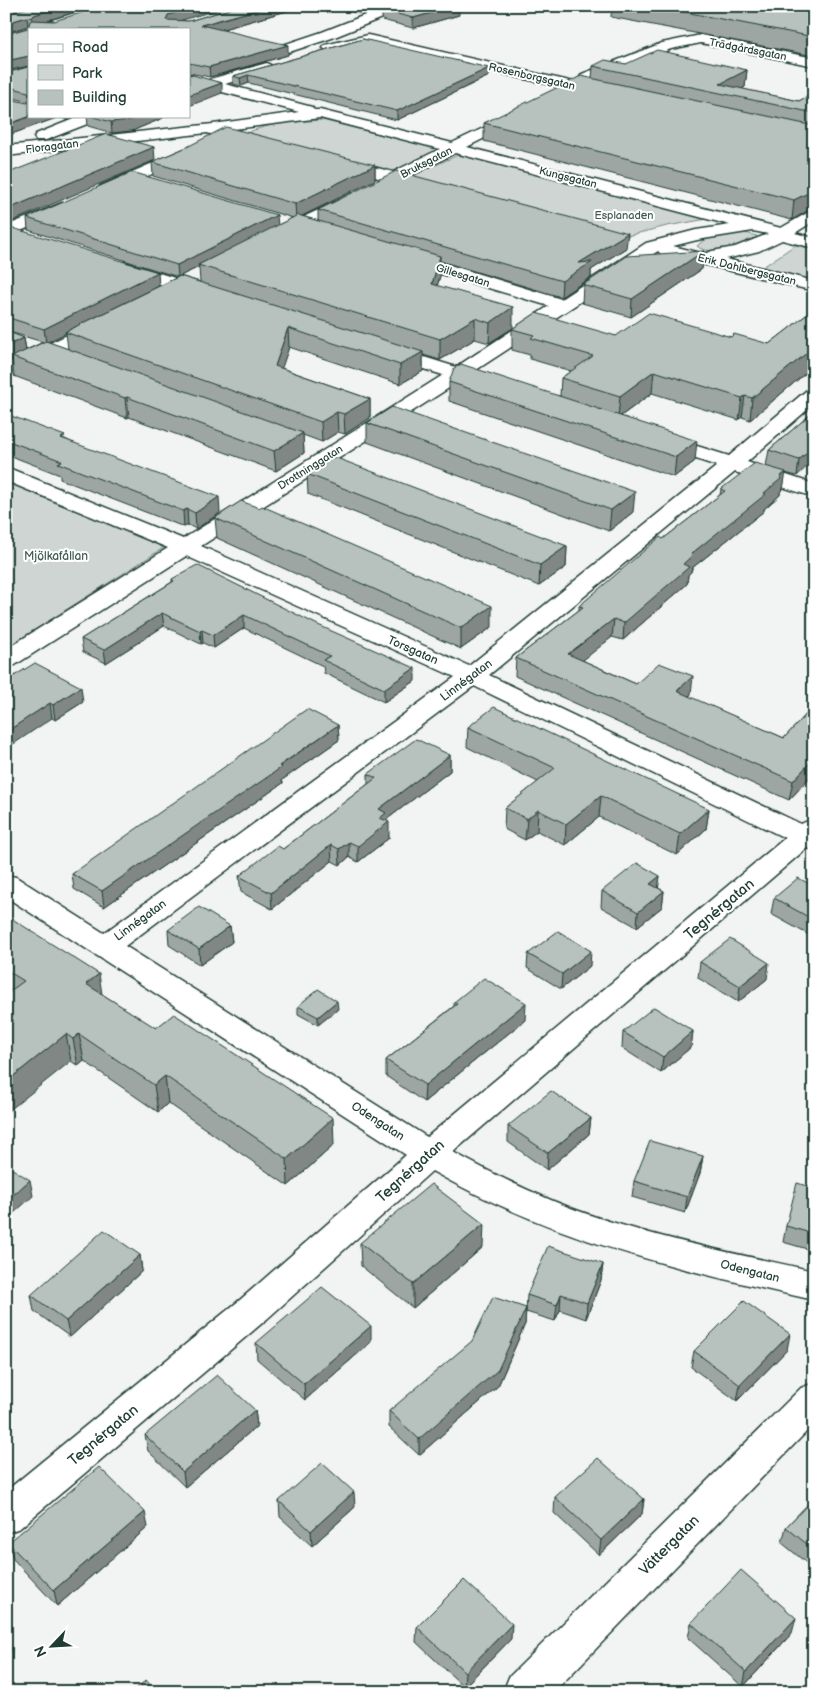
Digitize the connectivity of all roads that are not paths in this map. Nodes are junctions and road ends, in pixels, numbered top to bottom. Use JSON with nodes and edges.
{"nodes":[{"id":1,"x":400,"y":6,"type":"edge"},
{"id":2,"x":814,"y":62,"type":"edge"},
{"id":3,"x":191,"y":80,"type":"edge"},
{"id":4,"x":210,"y":84,"type":"junction"},
{"id":5,"x":574,"y":86,"type":"junction"},
{"id":6,"x":614,"y":95,"type":"edge"},
{"id":7,"x":551,"y":100,"type":"edge"},
{"id":8,"x":533,"y":108,"type":"edge"},
{"id":9,"x":320,"y":114,"type":"junction"},
{"id":10,"x":65,"y":118,"type":"edge"},
{"id":11,"x":90,"y":118,"type":"edge"},
{"id":12,"x":80,"y":122,"type":"junction"},
{"id":13,"x":213,"y":130,"type":"junction"},
{"id":14,"x":267,"y":145,"type":"edge"},
{"id":15,"x":454,"y":148,"type":"junction"},
{"id":16,"x":6,"y":151,"type":"edge"},
{"id":17,"x":328,"y":161,"type":"edge"},
{"id":18,"x":132,"y":177,"type":"junction"},
{"id":19,"x":394,"y":178,"type":"junction"},
{"id":20,"x":160,"y":186,"type":"edge"},
{"id":21,"x":442,"y":191,"type":"edge"},
{"id":22,"x":814,"y":214,"type":"edge"},
{"id":23,"x":271,"y":218,"type":"edge"},
{"id":24,"x":298,"y":226,"type":"junction"},
{"id":25,"x":758,"y":227,"type":"junction"},
{"id":26,"x":788,"y":231,"type":"junction"},
{"id":27,"x":7,"y":232,"type":"edge"},
{"id":28,"x":317,"y":232,"type":"edge"},
{"id":29,"x":35,"y":240,"type":"edge"},
{"id":30,"x":631,"y":242,"type":"dead end"},
{"id":31,"x":265,"y":243,"type":"edge"},
{"id":32,"x":810,"y":245,"type":"edge"},
{"id":33,"x":676,"y":246,"type":"junction"},
{"id":34,"x":652,"y":247,"type":"junction"},
{"id":35,"x":392,"y":254,"type":"edge"},
{"id":36,"x":699,"y":256,"type":"junction"},
{"id":37,"x":108,"y":262,"type":"edge"},
{"id":38,"x":742,"y":263,"type":"dead end"},
{"id":39,"x":612,"y":273,"type":"junction"},
{"id":40,"x":197,"y":277,"type":"edge"},
{"id":41,"x":180,"y":285,"type":"junction"},
{"id":42,"x":814,"y":286,"type":"edge"},
{"id":43,"x":157,"y":296,"type":"edge"},
{"id":44,"x":218,"y":297,"type":"edge"},
{"id":45,"x":563,"y":305,"type":"junction"},
{"id":46,"x":116,"y":316,"type":"edge"},
{"id":47,"x":23,"y":342,"type":"dead end"},
{"id":48,"x":376,"y":348,"type":"edge"},
{"id":49,"x":47,"y":351,"type":"junction"},
{"id":50,"x":73,"y":360,"type":"edge"},
{"id":51,"x":6,"y":372,"type":"edge"},
{"id":52,"x":458,"y":374,"type":"junction"},
{"id":53,"x":483,"y":382,"type":"edge"},
{"id":54,"x":814,"y":394,"type":"edge"},
{"id":55,"x":640,"y":434,"type":"edge"},
{"id":56,"x":732,"y":464,"type":"junction"},
{"id":57,"x":6,"y":473,"type":"edge"},
{"id":58,"x":814,"y":491,"type":"edge"},
{"id":59,"x":184,"y":547,"type":"junction"},
{"id":60,"x":6,"y":660,"type":"edge"},
{"id":61,"x":472,"y":676,"type":"junction"},
{"id":62,"x":810,"y":835,"type":"edge"},
{"id":63,"x":6,"y":884,"type":"edge"},
{"id":64,"x":104,"y":947,"type":"junction"},
{"id":65,"x":429,"y":1154,"type":"junction"},
{"id":66,"x":814,"y":1286,"type":"edge"},
{"id":67,"x":814,"y":1399,"type":"edge"},
{"id":68,"x":6,"y":1515,"type":"edge"},
{"id":69,"x":524,"y":1692,"type":"edge"}],
"edges":[{"from":1,"to":3,"type":"street"},
{"from":2,"to":5,"type":"street","name":"Trädgårdsgatan"},
{"from":3,"to":4,"type":"street","name":"Kungsgatan"},
{"from":4,"to":5,"type":"street","name":"Rosenborgsgatan"},
{"from":4,"to":9,"type":"street","name":"Kungsgatan"},
{"from":5,"to":6,"type":"street","name":"Rosenborgsgatan"},
{"from":5,"to":7,"type":"street"},
{"from":8,"to":15,"type":"street","name":"Bruksgatan"},
{"from":9,"to":13,"type":"street","name":"Kungsgatan"},
{"from":9,"to":15,"type":"street","name":"Kungsgatan"},
{"from":10,"to":12,"type":"street"},
{"from":11,"to":12,"type":"street"},
{"from":12,"to":16,"type":"street"},
{"from":13,"to":14,"type":"street"},
{"from":13,"to":16,"type":"street","name":"Floragatan"},
{"from":13,"to":18,"type":"street"},
{"from":15,"to":19,"type":"street","name":"Bruksgatan"},
{"from":15,"to":25,"type":"street","name":"Kungsgatan"},
{"from":17,"to":19,"type":"street"},
{"from":18,"to":20,"type":"street"},
{"from":18,"to":27,"type":"street"},
{"from":19,"to":21,"type":"street"},
{"from":19,"to":24,"type":"street","name":"Bruksgatan"},
{"from":22,"to":26,"type":"street","name":"Drottninggatan"},
{"from":23,"to":24,"type":"street"},
{"from":24,"to":28,"type":"street"},
{"from":24,"to":31,"type":"street","name":"Bruksgatan"},
{"from":25,"to":26,"type":"street","name":"Kungsgatan"},
{"from":25,"to":33,"type":"street","name":"Drottninggatan"},
{"from":26,"to":32,"type":"street","name":"Kungsgatan"},
{"from":26,"to":36,"type":"street","name":"Drottninggatan"},
{"from":27,"to":29,"type":"street"},
{"from":30,"to":34,"type":"street"},
{"from":32,"to":38,"type":"street"},
{"from":33,"to":34,"type":"street","name":"Drottninggatan"},
{"from":33,"to":36,"type":"street","name":"Erik Dahlbergsgatan"},
{"from":34,"to":39,"type":"street","name":"Drottninggatan"},
{"from":35,"to":45,"type":"street","name":"Gillesgatan"},
{"from":36,"to":39,"type":"street","name":"Drottninggatan"},
{"from":36,"to":42,"type":"street","name":"Erik Dahlbergsgatan"},
{"from":37,"to":41,"type":"street"},
{"from":39,"to":45,"type":"street","name":"Drottninggatan"},
{"from":40,"to":41,"type":"street"},
{"from":41,"to":43,"type":"street"},
{"from":41,"to":44,"type":"street"},
{"from":45,"to":52,"type":"street","name":"Drottninggatan"},
{"from":46,"to":49,"type":"street"},
{"from":47,"to":49,"type":"street"},
{"from":48,"to":52,"type":"street"},
{"from":49,"to":50,"type":"street"},
{"from":49,"to":51,"type":"street"},
{"from":52,"to":53,"type":"street"},
{"from":52,"to":59,"type":"street","name":"Drottninggatan"},
{"from":54,"to":56,"type":"street","name":"Linnégatan"},
{"from":55,"to":56,"type":"street"},
{"from":56,"to":58,"type":"street"},
{"from":56,"to":61,"type":"street","name":"Linnégatan"},
{"from":57,"to":59,"type":"street","name":"Torsgatan"},
{"from":59,"to":60,"type":"street","name":"Drottninggatan"},
{"from":59,"to":61,"type":"street","name":"Torsgatan"},
{"from":61,"to":62,"type":"street","name":"Torsgatan"},
{"from":61,"to":64,"type":"street","name":"Linnégatan"},
{"from":62,"to":65,"type":"street","name":"Tegnérgatan"},
{"from":63,"to":64,"type":"street","name":"Odengatan"},
{"from":64,"to":65,"type":"street","name":"Odengatan"},
{"from":65,"to":66,"type":"street","name":"Odengatan"},
{"from":65,"to":68,"type":"street","name":"Tegnérgatan"},
{"from":67,"to":69,"type":"street","name":"Vättergatan"}]}
